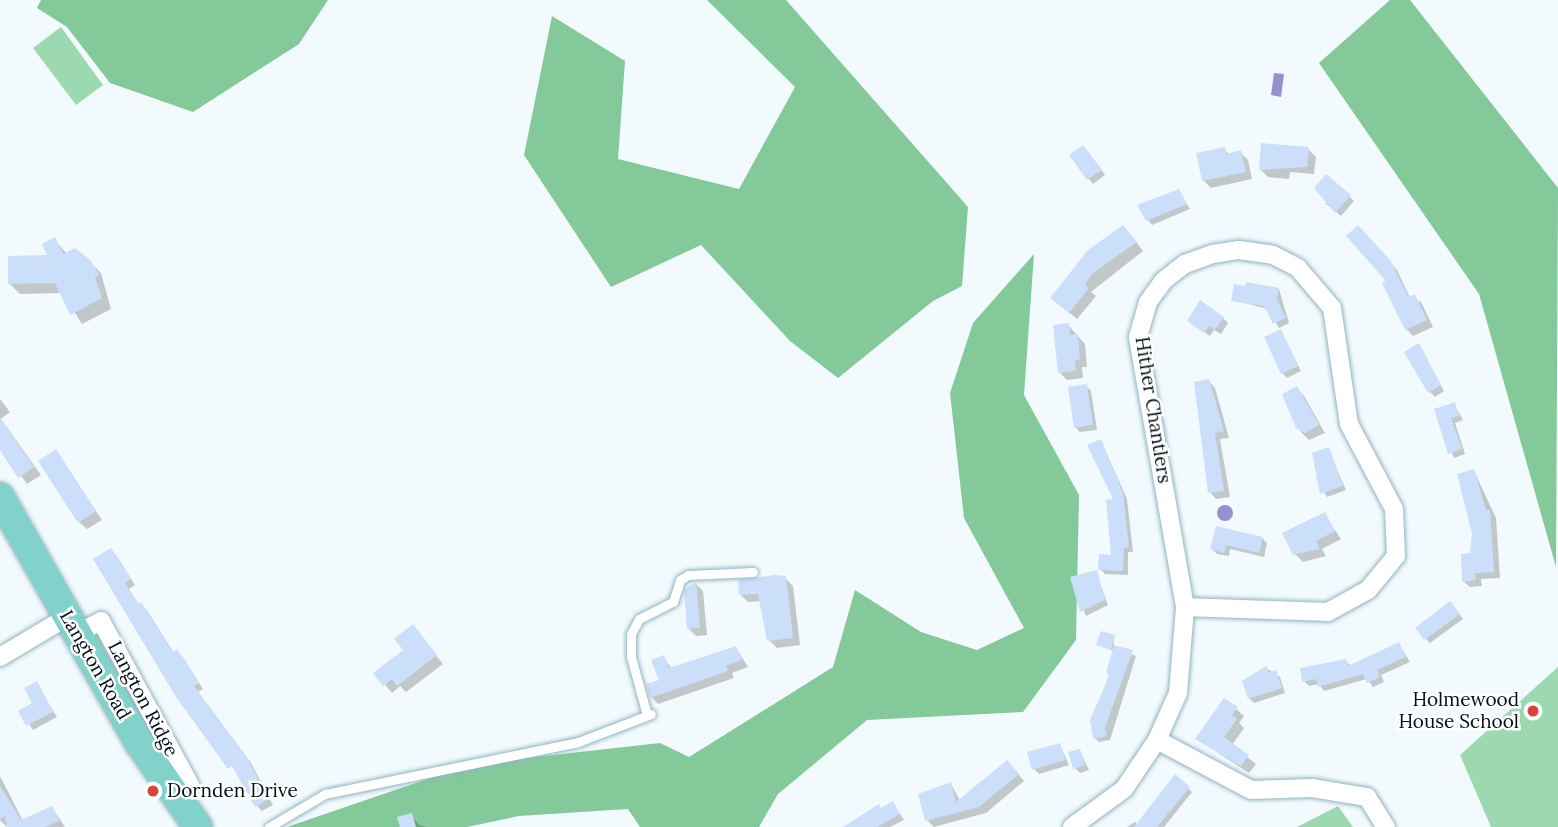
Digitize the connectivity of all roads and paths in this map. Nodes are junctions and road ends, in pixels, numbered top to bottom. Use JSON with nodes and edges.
{"nodes":[{"id":1,"x":0,"y":497,"type":"edge"},
{"id":2,"x":753,"y":572,"type":"dead end"},
{"id":3,"x":1185,"y":607,"type":"junction"},
{"id":4,"x":71,"y":625,"type":"junction"},
{"id":5,"x":0,"y":657,"type":"edge"},
{"id":6,"x":1157,"y":740,"type":"junction"},
{"id":7,"x":198,"y":827,"type":"edge"},
{"id":8,"x":269,"y":827,"type":"edge"},
{"id":9,"x":1072,"y":827,"type":"edge"},
{"id":10,"x":1386,"y":827,"type":"edge"}],
"edges":[{"from":1,"to":4,"type":"main road","name":"Langton Road"},
{"from":2,"to":8,"type":"lane"},
{"from":3,"to":3,"type":"street","name":"Hither Chantlers"},
{"from":3,"to":6,"type":"street","name":"Hither Chantlers"},
{"from":4,"to":5,"type":"street"},
{"from":4,"to":7,"type":"main road","name":"Langton Road"},
{"from":6,"to":9,"type":"street","name":"Hither Chantlers"},
{"from":6,"to":10,"type":"street"}]}
